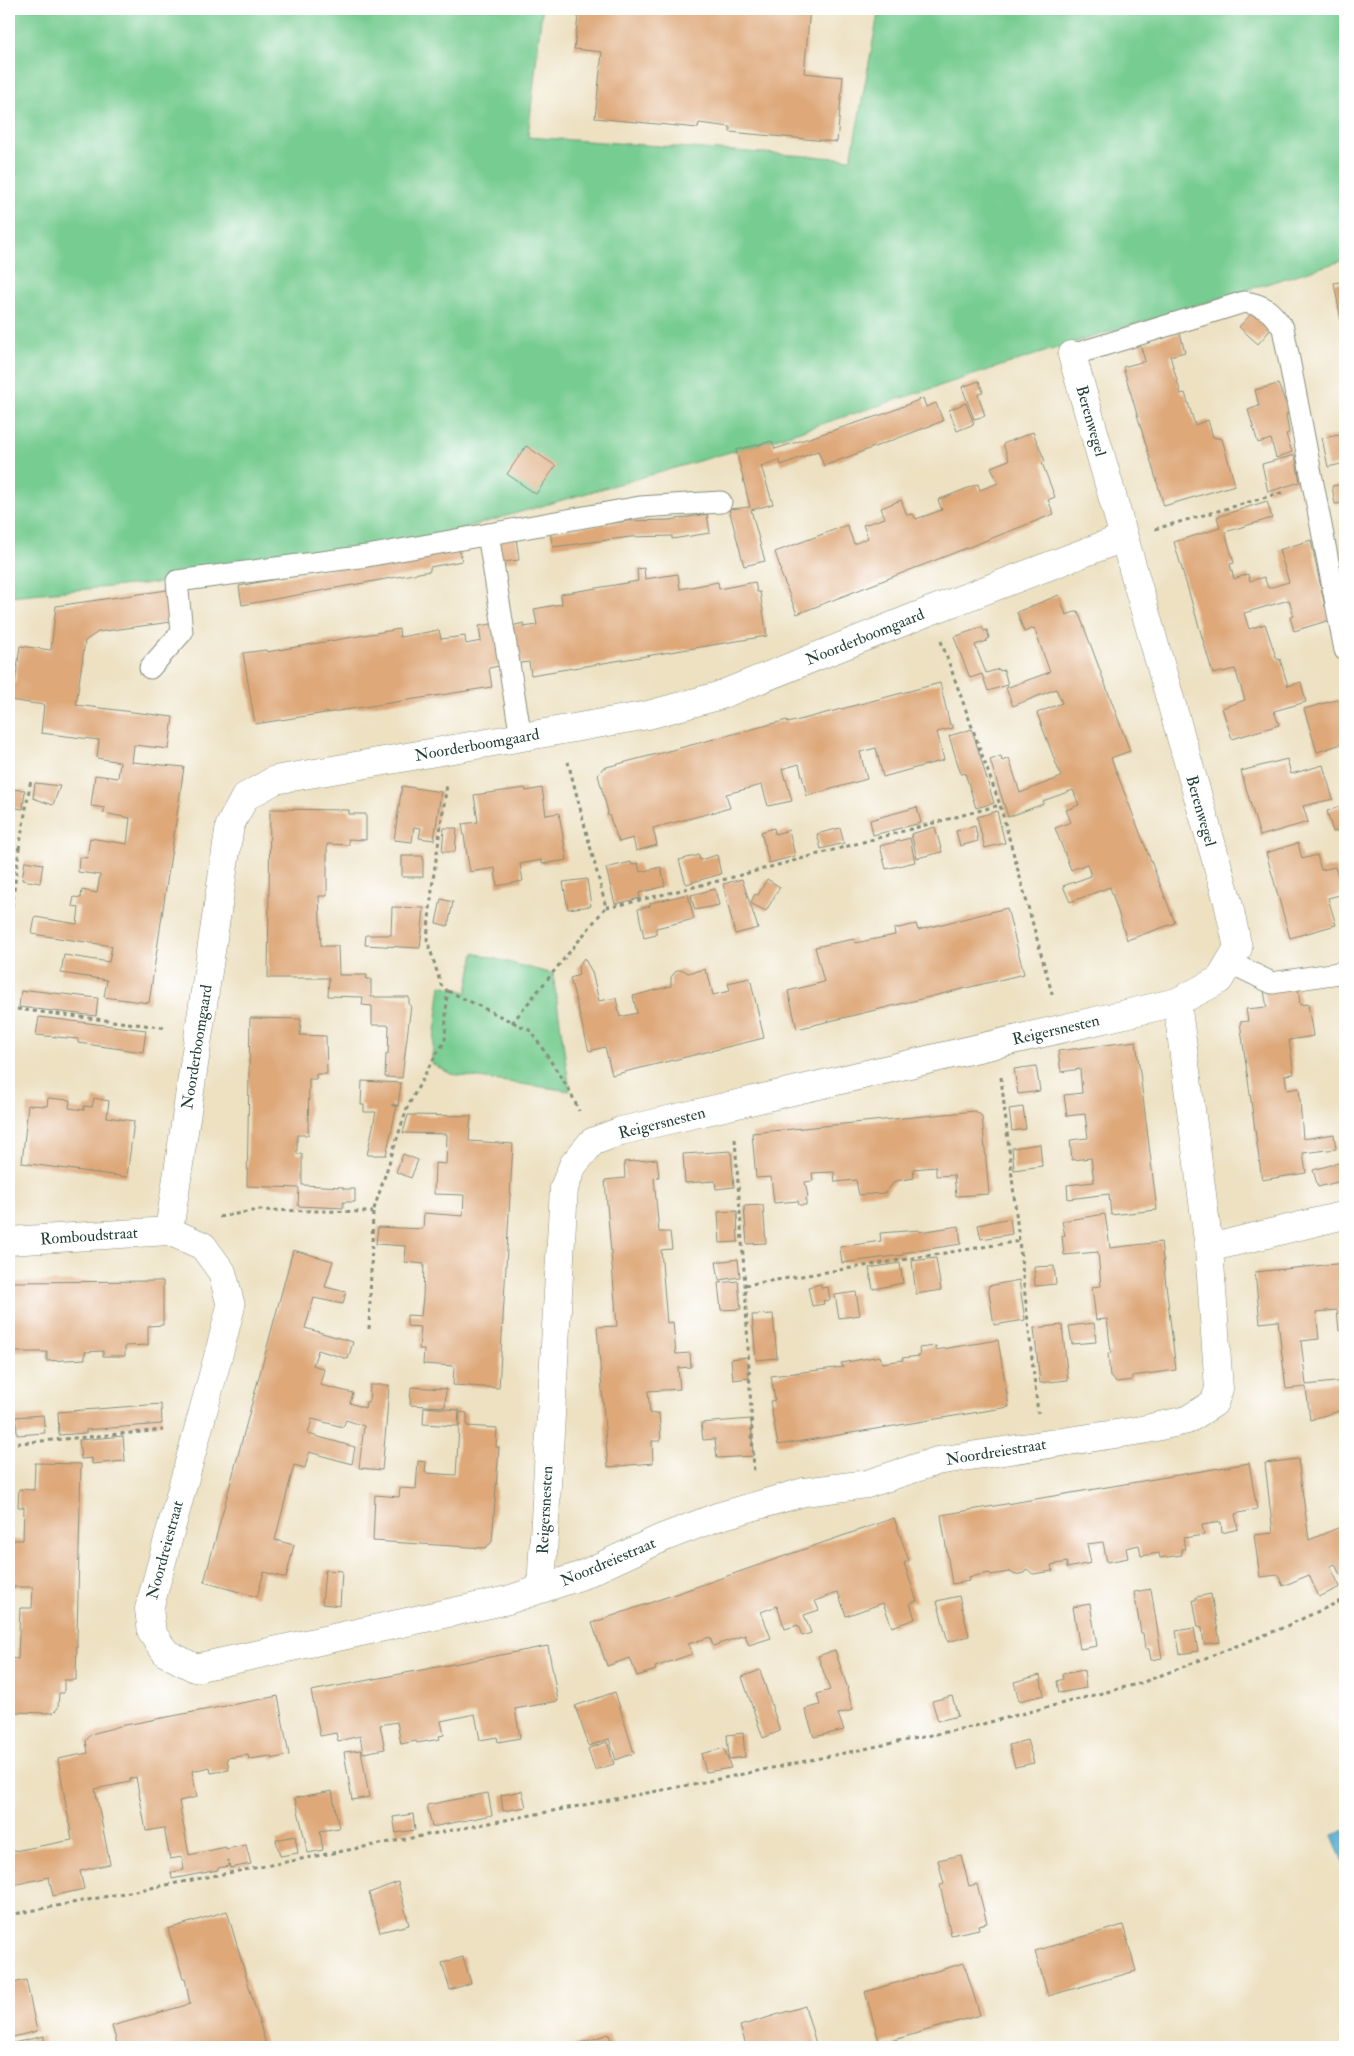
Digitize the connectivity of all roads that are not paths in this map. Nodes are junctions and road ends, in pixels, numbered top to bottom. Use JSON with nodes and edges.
{"nodes":[{"id":1,"x":1072,"y":355,"type":"joint"},
{"id":2,"x":721,"y":502,"type":"dead end"},
{"id":3,"x":488,"y":534,"type":"junction"},
{"id":4,"x":1123,"y":538,"type":"junction"},
{"id":5,"x":1345,"y":650,"type":"edge"},
{"id":6,"x":150,"y":668,"type":"dead end"},
{"id":7,"x":520,"y":738,"type":"junction"},
{"id":8,"x":1230,"y":962,"type":"junction"},
{"id":9,"x":1345,"y":972,"type":"edge"},
{"id":10,"x":1177,"y":1002,"type":"junction"},
{"id":11,"x":1345,"y":1215,"type":"edge"},
{"id":12,"x":170,"y":1231,"type":"junction"},
{"id":13,"x":9,"y":1241,"type":"edge"},
{"id":14,"x":1210,"y":1248,"type":"junction"},
{"id":15,"x":541,"y":1589,"type":"junction"}],
"edges":[{"from":1,"to":4,"type":"street","name":"Berenwegel"},
{"from":1,"to":5,"type":"lane"},
{"from":2,"to":3,"type":"lane"},
{"from":3,"to":6,"type":"lane"},
{"from":3,"to":7,"type":"lane"},
{"from":4,"to":7,"type":"street","name":"Noorderboomgaard"},
{"from":4,"to":8,"type":"street","name":"Berenwegel"},
{"from":7,"to":12,"type":"street","name":"Noorderboomgaard"},
{"from":8,"to":9,"type":"lane"},
{"from":8,"to":10,"type":"street","name":"Berenwegel"},
{"from":10,"to":14,"type":"street"},
{"from":10,"to":15,"type":"street","name":"Reigersnesten"},
{"from":11,"to":14,"type":"street"},
{"from":12,"to":13,"type":"street","name":"Romboudstraat"},
{"from":12,"to":15,"type":"street","name":"Noordreiestraat"},
{"from":14,"to":15,"type":"street","name":"Noordreiestraat"}]}
